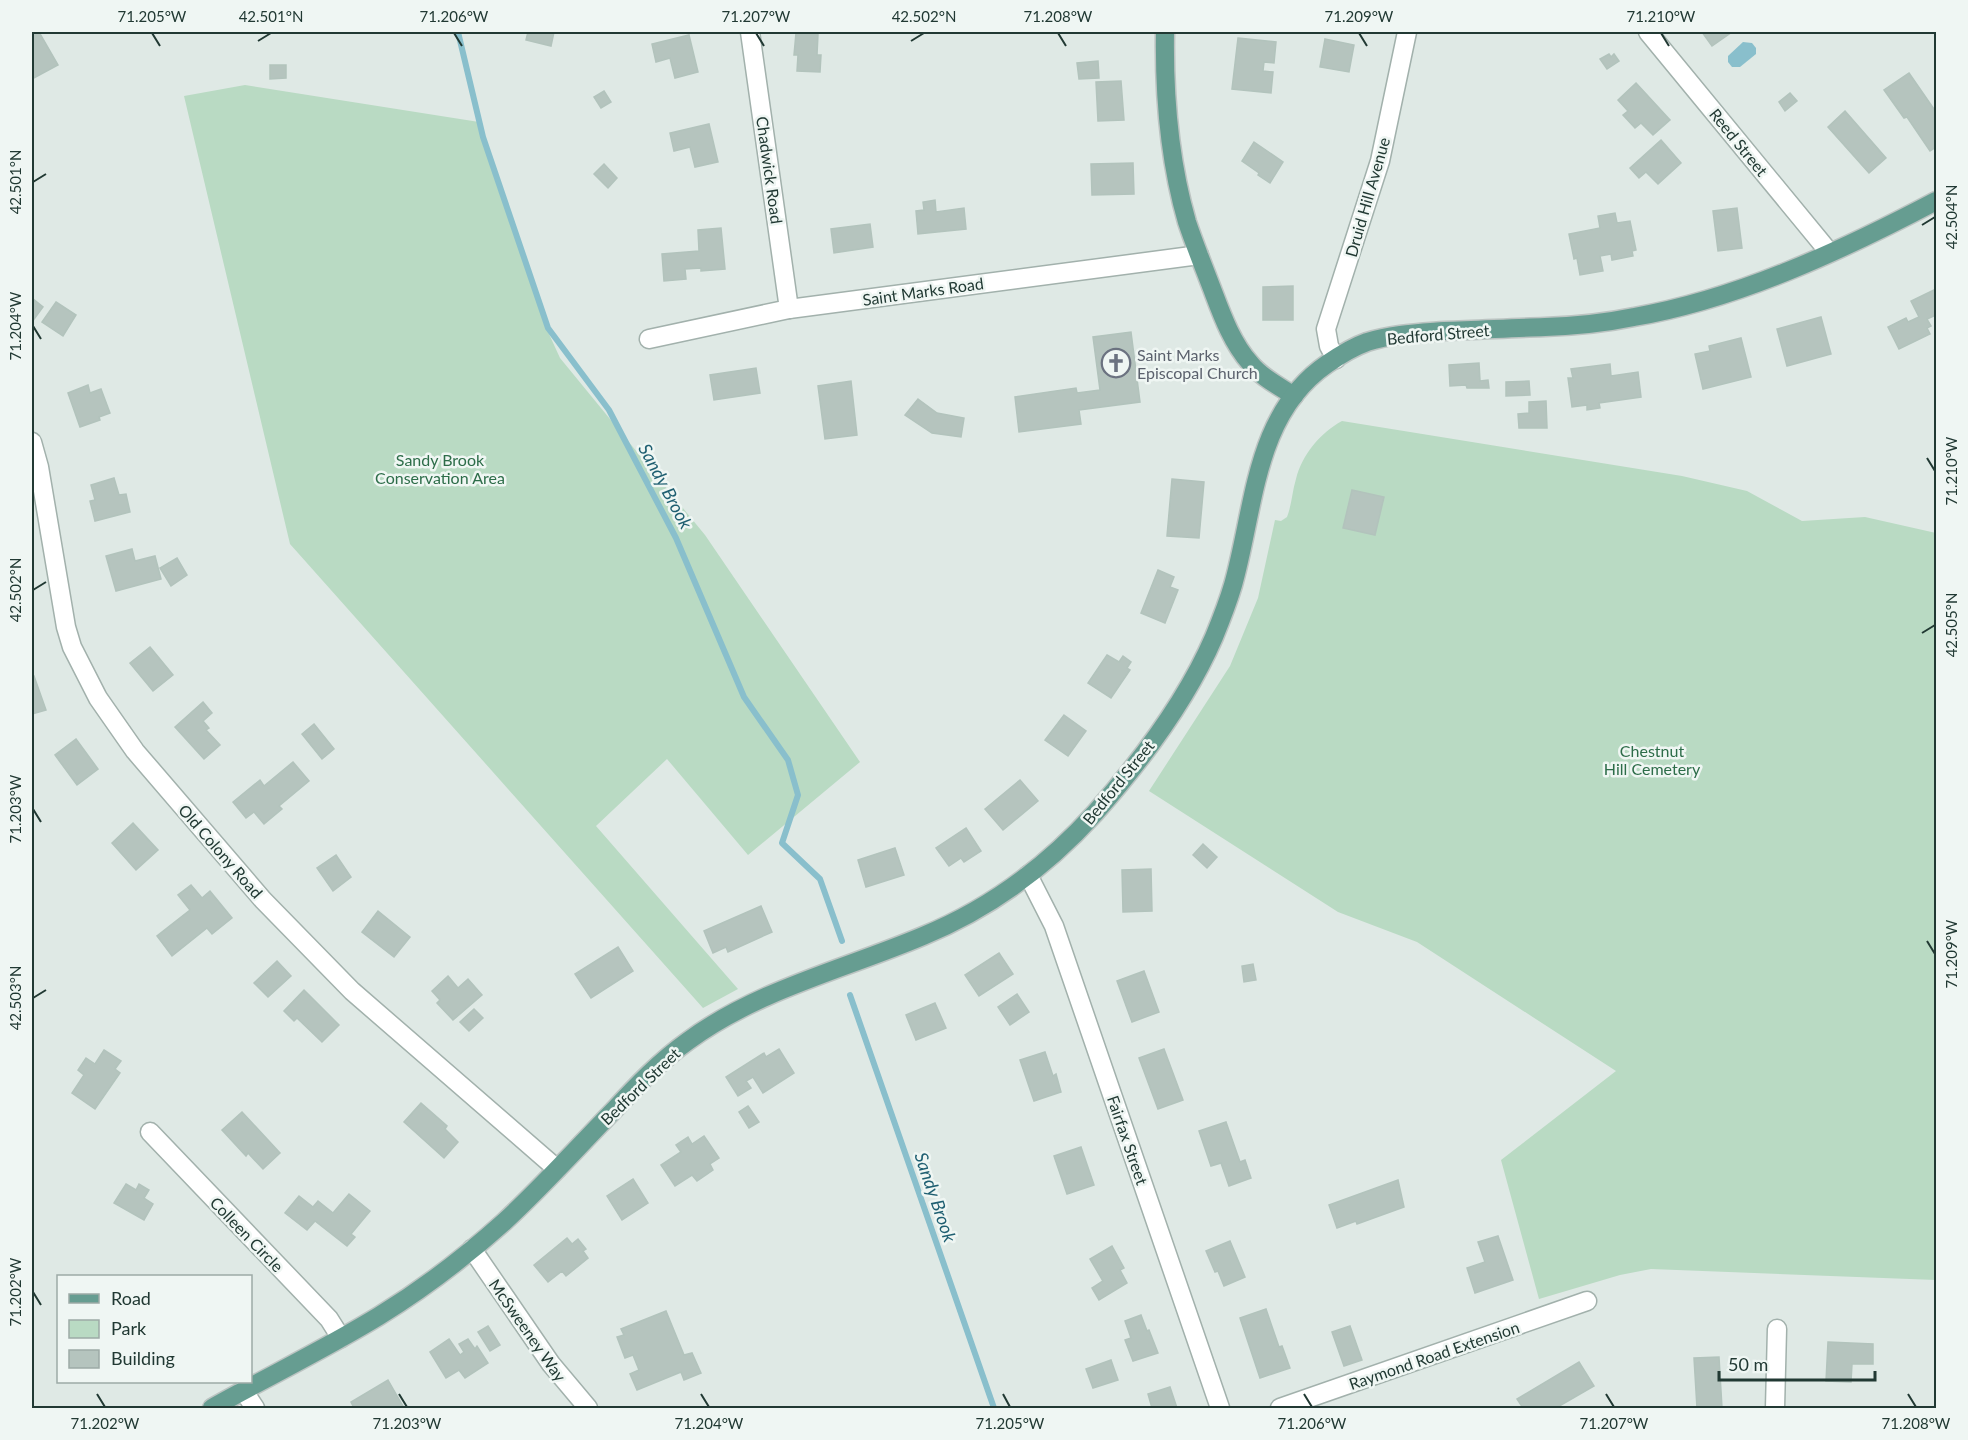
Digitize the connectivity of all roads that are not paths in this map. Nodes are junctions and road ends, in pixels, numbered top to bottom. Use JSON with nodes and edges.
{"nodes":[{"id":1,"x":750,"y":32,"type":"edge"},
{"id":2,"x":1165,"y":32,"type":"edge"},
{"id":3,"x":1407,"y":32,"type":"edge"},
{"id":4,"x":1648,"y":32,"type":"edge"},
{"id":5,"x":1936,"y":201,"type":"edge"},
{"id":6,"x":1829,"y":252,"type":"junction"},
{"id":7,"x":1199,"y":255,"type":"junction"},
{"id":8,"x":789,"y":309,"type":"junction"},
{"id":9,"x":650,"y":339,"type":"dead end"},
{"id":10,"x":1336,"y":358,"type":"junction"},
{"id":11,"x":1294,"y":396,"type":"junction"},
{"id":12,"x":32,"y":442,"type":"edge"},
{"id":13,"x":1028,"y":875,"type":"junction"},
{"id":14,"x":150,"y":1132,"type":"dead end"},
{"id":15,"x":557,"y":1169,"type":"junction"},
{"id":16,"x":472,"y":1249,"type":"junction"},
{"id":17,"x":1587,"y":1301,"type":"dead end"},
{"id":18,"x":1777,"y":1329,"type":"dead end"},
{"id":19,"x":341,"y":1338,"type":"junction"},
{"id":20,"x":243,"y":1390,"type":"junction"},
{"id":21,"x":212,"y":1408,"type":"edge"},
{"id":22,"x":255,"y":1408,"type":"edge"},
{"id":23,"x":588,"y":1408,"type":"edge"},
{"id":24,"x":1220,"y":1408,"type":"edge"},
{"id":25,"x":1280,"y":1408,"type":"edge"},
{"id":26,"x":1775,"y":1408,"type":"edge"}],
"edges":[{"from":1,"to":8,"type":"street","name":"Chadwick Road"},
{"from":2,"to":7,"type":"main road"},
{"from":3,"to":10,"type":"street","name":"Druid Hill Avenue"},
{"from":4,"to":6,"type":"street","name":"Reed Street"},
{"from":5,"to":6,"type":"main road","name":"Bedford Street"},
{"from":6,"to":10,"type":"main road","name":"Bedford Street"},
{"from":7,"to":8,"type":"street","name":"Saint Marks Road"},
{"from":7,"to":11,"type":"main road"},
{"from":8,"to":9,"type":"street","name":"Saint Marks Road"},
{"from":10,"to":11,"type":"main road","name":"Bedford Street"},
{"from":11,"to":13,"type":"main road","name":"Bedford Street"},
{"from":12,"to":15,"type":"street","name":"Old Colony Road"},
{"from":13,"to":15,"type":"main road","name":"Bedford Street"},
{"from":13,"to":24,"type":"street","name":"Fairfax Street"},
{"from":14,"to":19,"type":"street","name":"Colleen Circle"},
{"from":15,"to":16,"type":"main road","name":"Bedford Street"},
{"from":16,"to":19,"type":"main road","name":"Bedford Street"},
{"from":16,"to":23,"type":"street","name":"McSweeney Way"},
{"from":17,"to":25,"type":"street","name":"Raymond Road Extension"},
{"from":18,"to":26,"type":"street"},
{"from":19,"to":20,"type":"main road","name":"Bedford Street"},
{"from":20,"to":21,"type":"main road","name":"Bedford Street"},
{"from":20,"to":22,"type":"street"}]}
